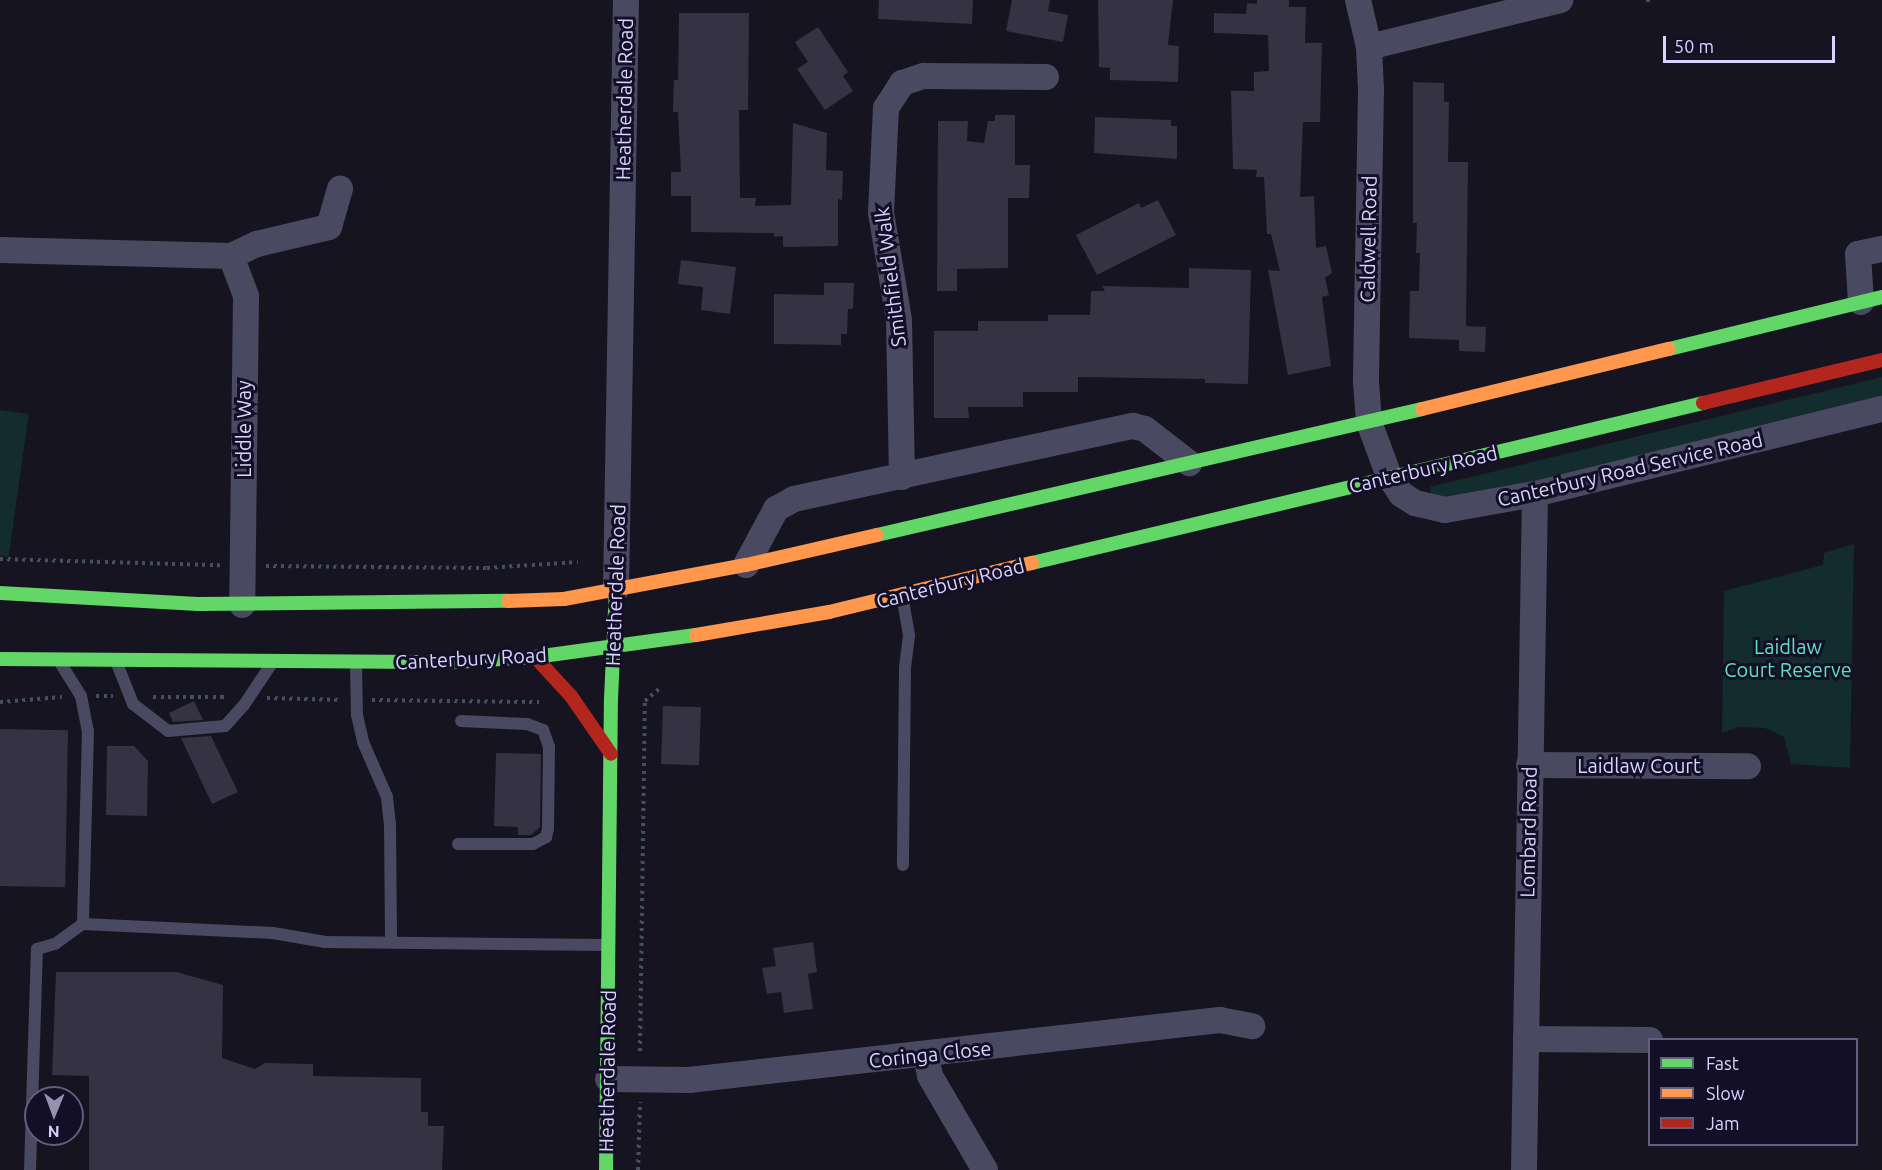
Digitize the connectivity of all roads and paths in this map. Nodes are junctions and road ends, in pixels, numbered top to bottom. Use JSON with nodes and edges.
{"nodes":[{"id":1,"x":626,"y":0,"type":"edge"},
{"id":2,"x":1358,"y":0,"type":"edge"},
{"id":3,"x":1560,"y":0,"type":"edge"},
{"id":4,"x":1369,"y":47,"type":"junction"},
{"id":5,"x":1046,"y":77,"type":"dead end"},
{"id":6,"x":340,"y":189,"type":"dead end"},
{"id":7,"x":1882,"y":249,"type":"edge"},
{"id":8,"x":0,"y":250,"type":"edge"},
{"id":9,"x":231,"y":256,"type":"junction"},
{"id":10,"x":1872,"y":299,"type":"edge"},
{"id":11,"x":1882,"y":360,"type":"edge"},
{"id":12,"x":1882,"y":409,"type":"edge"},
{"id":13,"x":1369,"y":422,"type":"junction"},
{"id":14,"x":1189,"y":463,"type":"junction"},
{"id":15,"x":1389,"y":476,"type":"junction"},
{"id":16,"x":903,"y":477,"type":"junction"},
{"id":17,"x":1534,"y":494,"type":"junction"},
{"id":18,"x":0,"y":559,"type":"edge"},
{"id":19,"x":579,"y":562,"type":"dead end"},
{"id":20,"x":220,"y":565,"type":"dead end"},
{"id":21,"x":746,"y":565,"type":"junction"},
{"id":22,"x":266,"y":566,"type":"dead end"},
{"id":23,"x":616,"y":589,"type":"junction"},
{"id":24,"x":0,"y":593,"type":"edge"},
{"id":25,"x":902,"y":594,"type":"junction"},
{"id":26,"x":242,"y":605,"type":"junction"},
{"id":27,"x":613,"y":647,"type":"junction"},
{"id":28,"x":535,"y":657,"type":"junction"},
{"id":29,"x":0,"y":659,"type":"edge"},
{"id":30,"x":58,"y":660,"type":"junction"},
{"id":31,"x":116,"y":661,"type":"junction"},
{"id":32,"x":272,"y":662,"type":"junction"},
{"id":33,"x":356,"y":664,"type":"junction"},
{"id":34,"x":660,"y":689,"type":"dead end"},
{"id":35,"x":81,"y":696,"type":"junction"},
{"id":36,"x":130,"y":696,"type":"junction"},
{"id":37,"x":248,"y":698,"type":"junction"},
{"id":38,"x":357,"y":700,"type":"junction"},
{"id":39,"x":0,"y":702,"type":"edge"},
{"id":40,"x":551,"y":702,"type":"dead end"},
{"id":41,"x":461,"y":721,"type":"dead end"},
{"id":42,"x":611,"y":754,"type":"junction"},
{"id":43,"x":1529,"y":765,"type":"junction"},
{"id":44,"x":1748,"y":766,"type":"dead end"},
{"id":45,"x":458,"y":844,"type":"dead end"},
{"id":46,"x":903,"y":865,"type":"dead end"},
{"id":47,"x":83,"y":924,"type":"junction"},
{"id":48,"x":391,"y":941,"type":"junction"},
{"id":49,"x":608,"y":945,"type":"junction"},
{"id":50,"x":1252,"y":1026,"type":"dead end"},
{"id":51,"x":1526,"y":1039,"type":"junction"},
{"id":52,"x":1648,"y":1040,"type":"edge"},
{"id":53,"x":640,"y":1051,"type":"dead end"},
{"id":54,"x":926,"y":1054,"type":"junction"},
{"id":55,"x":608,"y":1079,"type":"junction"},
{"id":56,"x":639,"y":1102,"type":"dead end"},
{"id":57,"x":30,"y":1170,"type":"edge"},
{"id":58,"x":606,"y":1170,"type":"edge"},
{"id":59,"x":638,"y":1170,"type":"edge"},
{"id":60,"x":986,"y":1170,"type":"edge"},
{"id":61,"x":1524,"y":1170,"type":"edge"}],
"edges":[{"from":1,"to":23,"type":"street","name":"Heatherdale Road"},
{"from":2,"to":4,"type":"street","name":"Caldwell Road"},
{"from":3,"to":4,"type":"street"},
{"from":4,"to":13,"type":"street","name":"Caldwell Road"},
{"from":5,"to":16,"type":"street","name":"Smithfield Walk"},
{"from":6,"to":9,"type":"street"},
{"from":7,"to":10,"type":"street"},
{"from":8,"to":9,"type":"street"},
{"from":9,"to":26,"type":"street","name":"Liddle Way"},
{"from":10,"to":13,"type":"main road"},
{"from":11,"to":15,"type":"main road","name":"Canterbury Road"},
{"from":12,"to":17,"type":"street","name":"Canterbury Road Service Road"},
{"from":13,"to":14,"type":"main road"},
{"from":13,"to":15,"type":"street","name":"Caldwell Road"},
{"from":14,"to":16,"type":"street"},
{"from":14,"to":21,"type":"main road"},
{"from":15,"to":17,"type":"street","name":"Canterbury Road Service Road"},
{"from":15,"to":25,"type":"main road","name":"Canterbury Road"},
{"from":16,"to":21,"type":"street"},
{"from":17,"to":43,"type":"street","name":"Lombard Road"},
{"from":18,"to":20,"type":"path"},
{"from":19,"to":22,"type":"path"},
{"from":21,"to":23,"type":"main road"},
{"from":23,"to":26,"type":"main road"},
{"from":23,"to":27,"type":"main road","name":"Heatherdale Road"},
{"from":24,"to":26,"type":"main road"},
{"from":25,"to":27,"type":"main road","name":"Canterbury Road"},
{"from":25,"to":46,"type":"lane"},
{"from":27,"to":28,"type":"main road","name":"Canterbury Road"},
{"from":27,"to":42,"type":"main road","name":"Heatherdale Road"},
{"from":28,"to":33,"type":"main road","name":"Canterbury Road"},
{"from":28,"to":42,"type":"main road"},
{"from":29,"to":30,"type":"main road","name":"Canterbury Road"},
{"from":30,"to":31,"type":"main road","name":"Canterbury Road"},
{"from":30,"to":35,"type":"lane"},
{"from":31,"to":32,"type":"main road","name":"Canterbury Road"},
{"from":31,"to":36,"type":"lane"},
{"from":32,"to":33,"type":"main road","name":"Canterbury Road"},
{"from":32,"to":37,"type":"lane"},
{"from":33,"to":38,"type":"lane"},
{"from":34,"to":53,"type":"path"},
{"from":35,"to":36,"type":"path"},
{"from":35,"to":39,"type":"path"},
{"from":35,"to":47,"type":"lane"},
{"from":36,"to":37,"type":"path"},
{"from":36,"to":37,"type":"lane"},
{"from":37,"to":38,"type":"path"},
{"from":38,"to":40,"type":"path"},
{"from":38,"to":48,"type":"lane"},
{"from":41,"to":45,"type":"lane"},
{"from":42,"to":49,"type":"main road","name":"Heatherdale Road"},
{"from":43,"to":44,"type":"street","name":"Laidlaw Court"},
{"from":43,"to":51,"type":"street","name":"Lombard Road"},
{"from":47,"to":48,"type":"lane"},
{"from":47,"to":57,"type":"lane"},
{"from":48,"to":49,"type":"lane"},
{"from":49,"to":55,"type":"main road","name":"Heatherdale Road"},
{"from":50,"to":54,"type":"street","name":"Coringa Close"},
{"from":51,"to":52,"type":"street"},
{"from":51,"to":61,"type":"street","name":"Lombard Road"},
{"from":54,"to":55,"type":"street","name":"Coringa Close"},
{"from":54,"to":60,"type":"street"},
{"from":55,"to":58,"type":"main road","name":"Heatherdale Road"},
{"from":56,"to":59,"type":"path"}]}
